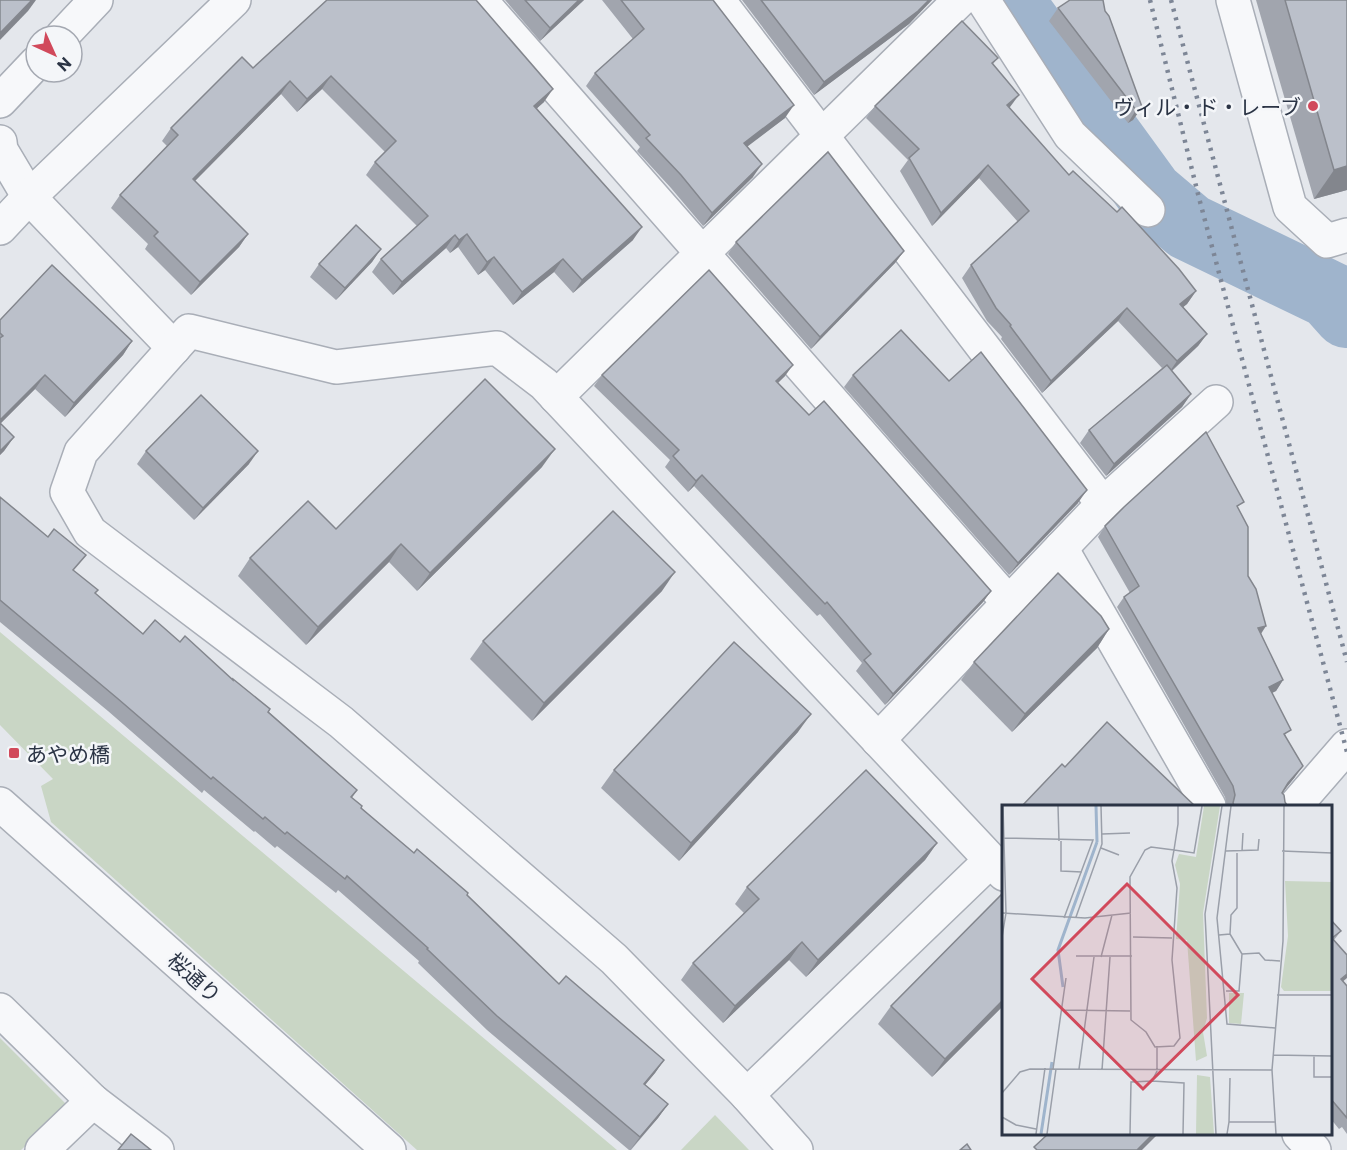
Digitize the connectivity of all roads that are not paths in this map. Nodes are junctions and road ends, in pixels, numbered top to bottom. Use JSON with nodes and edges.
{"nodes":[{"id":1,"x":96,"y":0,"type":"edge"},
{"id":2,"x":234,"y":0,"type":"edge"},
{"id":3,"x":480,"y":0,"type":"edge"},
{"id":4,"x":718,"y":0,"type":"edge"},
{"id":5,"x":960,"y":0,"type":"edge"},
{"id":6,"x":983,"y":0,"type":"edge"},
{"id":7,"x":1233,"y":0,"type":"edge"},
{"id":8,"x":73,"y":24,"type":"edge"},
{"id":9,"x":24,"y":76,"type":"edge"},
{"id":10,"x":0,"y":101,"type":"edge"},
{"id":11,"x":822,"y":135,"type":"junction"},
{"id":12,"x":0,"y":142,"type":"edge"},
{"id":13,"x":29,"y":197,"type":"junction"},
{"id":14,"x":1148,"y":210,"type":"dead end"},
{"id":15,"x":0,"y":228,"type":"edge"},
{"id":16,"x":1347,"y":235,"type":"edge"},
{"id":17,"x":702,"y":254,"type":"junction"},
{"id":18,"x":174,"y":348,"type":"junction"},
{"id":19,"x":556,"y":397,"type":"junction"},
{"id":20,"x":1216,"y":402,"type":"dead end"},
{"id":21,"x":1103,"y":504,"type":"junction"},
{"id":22,"x":1061,"y":548,"type":"junction"},
{"id":23,"x":1009,"y":603,"type":"junction"},
{"id":24,"x":878,"y":740,"type":"junction"},
{"id":25,"x":1347,"y":746,"type":"edge"},
{"id":26,"x":0,"y":804,"type":"edge"},
{"id":27,"x":1208,"y":805,"type":"edge"},
{"id":28,"x":1297,"y":805,"type":"edge"},
{"id":29,"x":997,"y":867,"type":"edge"},
{"id":30,"x":0,"y":1010,"type":"edge"},
{"id":31,"x":747,"y":1095,"type":"junction"},
{"id":32,"x":93,"y":1101,"type":"junction"},
{"id":33,"x":1300,"y":1135,"type":"edge"},
{"id":34,"x":42,"y":1150,"type":"edge"},
{"id":35,"x":157,"y":1150,"type":"edge"},
{"id":36,"x":389,"y":1150,"type":"edge"},
{"id":37,"x":796,"y":1150,"type":"edge"},
{"id":38,"x":1314,"y":1150,"type":"edge"}],
"edges":[{"from":1,"to":8,"type":"street"},
{"from":2,"to":13,"type":"street"},
{"from":3,"to":17,"type":"street"},
{"from":4,"to":11,"type":"street"},
{"from":5,"to":11,"type":"street"},
{"from":6,"to":14,"type":"street"},
{"from":7,"to":16,"type":"street"},
{"from":9,"to":10,"type":"street"},
{"from":11,"to":17,"type":"street"},
{"from":11,"to":21,"type":"street"},
{"from":12,"to":13,"type":"street"},
{"from":13,"to":15,"type":"street"},
{"from":13,"to":18,"type":"street"},
{"from":17,"to":19,"type":"street"},
{"from":17,"to":23,"type":"street"},
{"from":18,"to":19,"type":"street"},
{"from":18,"to":31,"type":"street"},
{"from":19,"to":24,"type":"street"},
{"from":20,"to":21,"type":"street"},
{"from":21,"to":22,"type":"street"},
{"from":22,"to":23,"type":"street"},
{"from":22,"to":27,"type":"street"},
{"from":23,"to":24,"type":"street"},
{"from":24,"to":29,"type":"street"},
{"from":25,"to":28,"type":"street"},
{"from":26,"to":36,"type":"street","name":"桜通り"},
{"from":29,"to":31,"type":"street"},
{"from":30,"to":32,"type":"street"},
{"from":31,"to":37,"type":"street"},
{"from":32,"to":34,"type":"street"},
{"from":32,"to":35,"type":"street"},
{"from":33,"to":38,"type":"street"}]}
